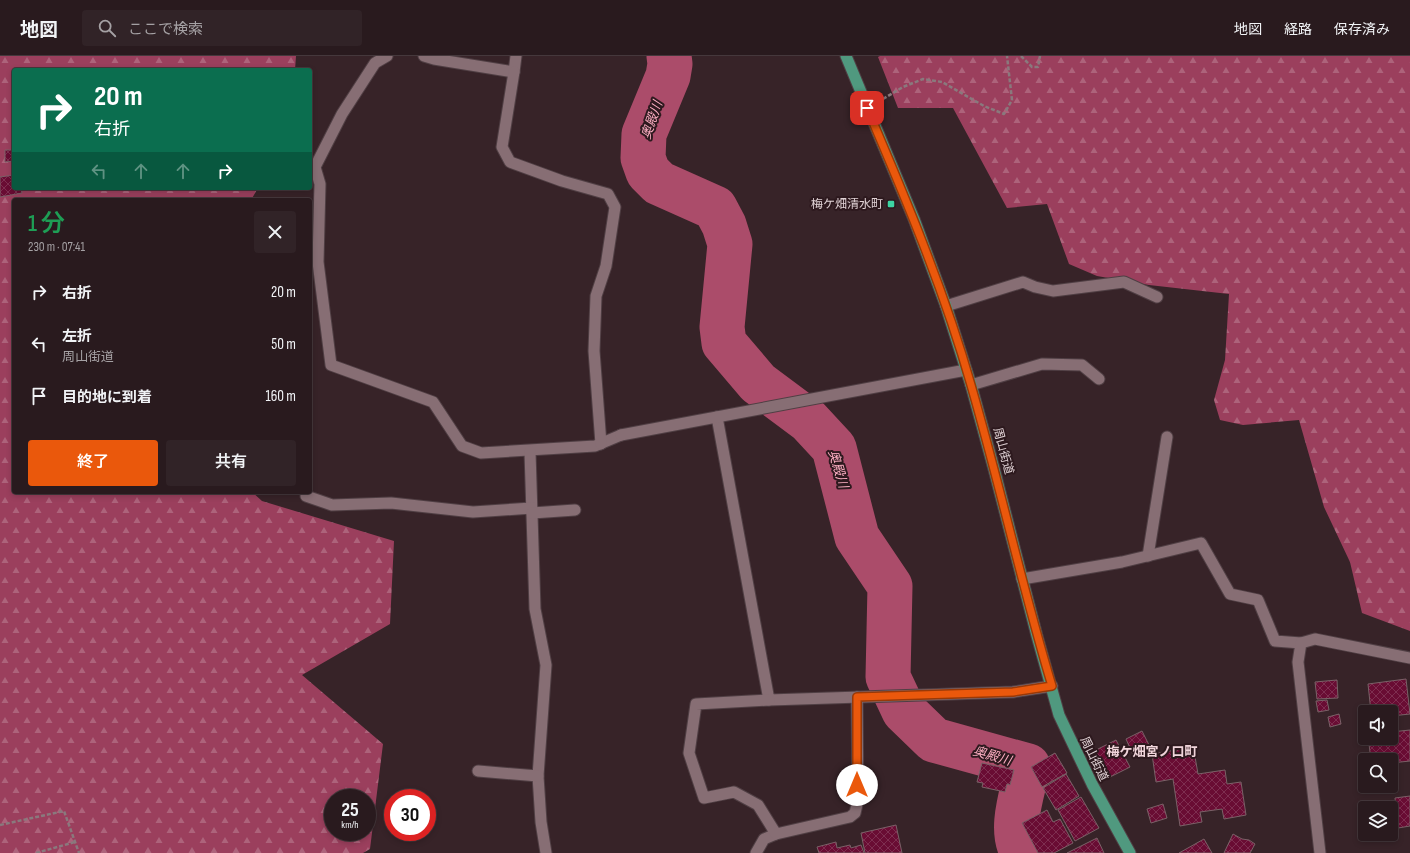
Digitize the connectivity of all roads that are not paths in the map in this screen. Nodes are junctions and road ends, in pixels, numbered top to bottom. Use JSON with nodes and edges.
{"nodes":[{"id":1,"x":387,"y":56,"type":"edge"},
{"id":2,"x":516,"y":56,"type":"edge"},
{"id":3,"x":846,"y":56,"type":"edge"},
{"id":4,"x":431,"y":57,"type":"edge"},
{"id":5,"x":514,"y":72,"type":"junction"},
{"id":6,"x":1157,"y":297,"type":"dead end"},
{"id":7,"x":946,"y":306,"type":"junction"},
{"id":8,"x":966,"y":370,"type":"junction"},
{"id":9,"x":1099,"y":379,"type":"dead end"},
{"id":10,"x":971,"y":385,"type":"junction"},
{"id":11,"x":717,"y":417,"type":"junction"},
{"id":12,"x":1167,"y":437,"type":"dead end"},
{"id":13,"x":601,"y":444,"type":"junction"},
{"id":14,"x":530,"y":452,"type":"junction"},
{"id":15,"x":306,"y":496,"type":"dead end"},
{"id":16,"x":575,"y":510,"type":"dead end"},
{"id":17,"x":532,"y":511,"type":"junction"},
{"id":18,"x":1148,"y":556,"type":"junction"},
{"id":19,"x":1022,"y":579,"type":"junction"},
{"id":20,"x":1301,"y":643,"type":"junction"},
{"id":21,"x":1410,"y":658,"type":"edge"},
{"id":22,"x":1052,"y":686,"type":"junction"},
{"id":23,"x":857,"y":697,"type":"junction"},
{"id":24,"x":769,"y":700,"type":"junction"},
{"id":25,"x":478,"y":771,"type":"dead end"},
{"id":26,"x":538,"y":776,"type":"junction"},
{"id":27,"x":776,"y":834,"type":"junction"},
{"id":28,"x":546,"y":853,"type":"edge"},
{"id":29,"x":756,"y":853,"type":"edge"},
{"id":30,"x":1130,"y":853,"type":"edge"},
{"id":31,"x":1320,"y":853,"type":"edge"}],
"edges":[{"from":1,"to":14,"type":"street"},
{"from":2,"to":5,"type":"street"},
{"from":3,"to":7,"type":"highway","name":"周山街道"},
{"from":4,"to":5,"type":"street"},
{"from":5,"to":13,"type":"street"},
{"from":6,"to":7,"type":"street"},
{"from":7,"to":8,"type":"highway","name":"周山街道"},
{"from":8,"to":10,"type":"highway","name":"周山街道"},
{"from":8,"to":11,"type":"street"},
{"from":9,"to":10,"type":"street"},
{"from":10,"to":19,"type":"highway","name":"周山街道"},
{"from":11,"to":13,"type":"street"},
{"from":11,"to":24,"type":"street"},
{"from":12,"to":18,"type":"street"},
{"from":13,"to":14,"type":"street"},
{"from":14,"to":17,"type":"street"},
{"from":15,"to":17,"type":"street"},
{"from":16,"to":17,"type":"street"},
{"from":17,"to":26,"type":"street"},
{"from":18,"to":19,"type":"street"},
{"from":18,"to":20,"type":"street"},
{"from":19,"to":22,"type":"highway","name":"周山街道"},
{"from":20,"to":21,"type":"street"},
{"from":20,"to":31,"type":"street"},
{"from":22,"to":23,"type":"street"},
{"from":22,"to":30,"type":"highway","name":"周山街道"},
{"from":23,"to":24,"type":"street"},
{"from":23,"to":27,"type":"street"},
{"from":24,"to":27,"type":"street"},
{"from":25,"to":26,"type":"street"},
{"from":26,"to":28,"type":"street"},
{"from":27,"to":29,"type":"street"}]}
